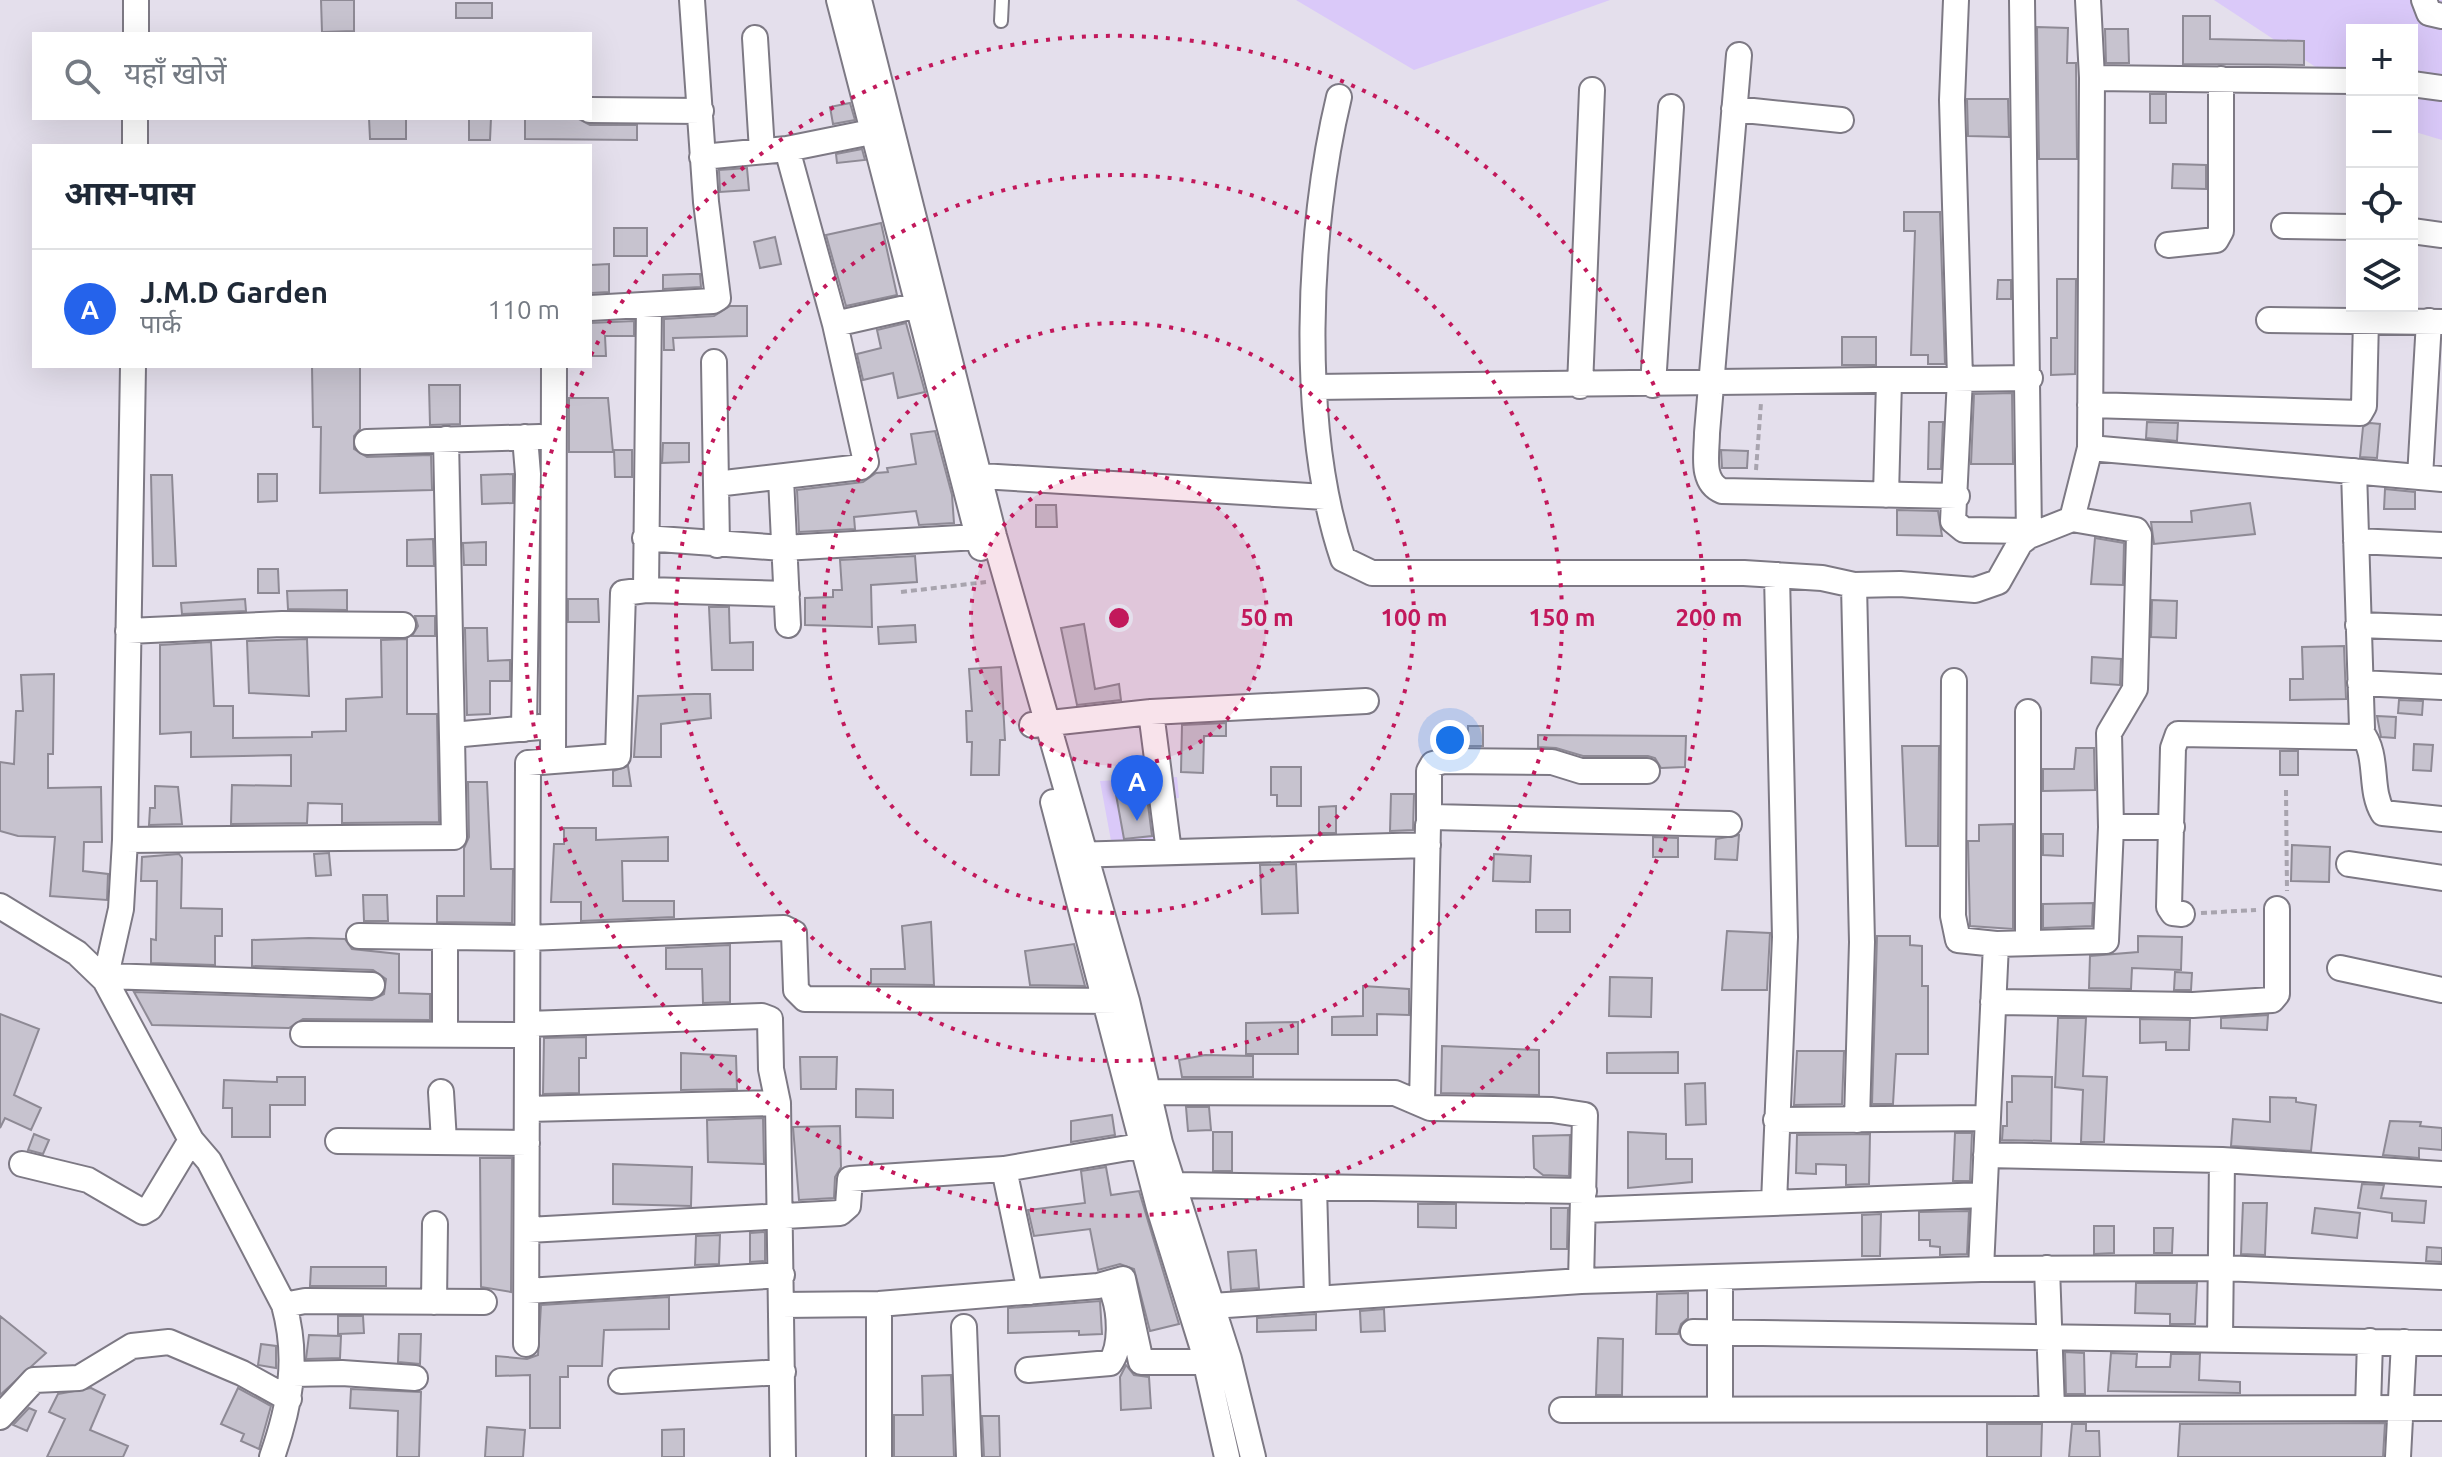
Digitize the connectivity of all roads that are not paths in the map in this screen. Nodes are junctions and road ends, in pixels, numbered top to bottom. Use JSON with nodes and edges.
{"nodes":[{"id":1,"x":136,"y":0,"type":"edge"},
{"id":2,"x":692,"y":0,"type":"edge"},
{"id":3,"x":839,"y":0,"type":"edge"},
{"id":4,"x":859,"y":0,"type":"edge"},
{"id":5,"x":1002,"y":0,"type":"edge"},
{"id":6,"x":1956,"y":0,"type":"edge"},
{"id":7,"x":2022,"y":0,"type":"edge"},
{"id":8,"x":2088,"y":0,"type":"edge"},
{"id":9,"x":2424,"y":0,"type":"edge"},
{"id":10,"x":2442,"y":16,"type":"edge"},
{"id":11,"x":1001,"y":21,"type":"dead end"},
{"id":12,"x":136,"y":32,"type":"edge"},
{"id":13,"x":755,"y":38,"type":"dead end"},
{"id":14,"x":1739,"y":55,"type":"dead end"},
{"id":15,"x":2092,"y":78,"type":"junction"},
{"id":16,"x":2221,"y":79,"type":"junction"},
{"id":17,"x":2346,"y":81,"type":"edge"},
{"id":18,"x":2418,"y":85,"type":"edge"},
{"id":19,"x":2442,"y":88,"type":"edge"},
{"id":20,"x":1592,"y":90,"type":"dead end"},
{"id":21,"x":1339,"y":97,"type":"dead end"},
{"id":22,"x":1671,"y":107,"type":"dead end"},
{"id":23,"x":1734,"y":109,"type":"junction"},
{"id":24,"x":592,"y":110,"type":"edge"},
{"id":25,"x":701,"y":111,"type":"junction"},
{"id":26,"x":135,"y":120,"type":"edge"},
{"id":27,"x":1841,"y":120,"type":"dead end"},
{"id":28,"x":883,"y":130,"type":"junction"},
{"id":29,"x":135,"y":144,"type":"edge"},
{"id":30,"x":787,"y":149,"type":"junction"},
{"id":31,"x":762,"y":151,"type":"junction"},
{"id":32,"x":702,"y":157,"type":"junction"},
{"id":33,"x":2284,"y":226,"type":"dead end"},
{"id":34,"x":2346,"y":227,"type":"edge"},
{"id":35,"x":2418,"y":232,"type":"edge"},
{"id":36,"x":2442,"y":235,"type":"edge"},
{"id":37,"x":2168,"y":245,"type":"dead end"},
{"id":38,"x":926,"y":304,"type":"junction"},
{"id":39,"x":649,"y":305,"type":"junction"},
{"id":40,"x":592,"y":308,"type":"edge"},
{"id":41,"x":2366,"y":319,"type":"junction"},
{"id":42,"x":2269,"y":320,"type":"dead end"},
{"id":43,"x":2436,"y":321,"type":"edge"},
{"id":44,"x":835,"y":324,"type":"junction"},
{"id":45,"x":714,"y":362,"type":"dead end"},
{"id":46,"x":133,"y":368,"type":"edge"},
{"id":47,"x":554,"y":368,"type":"edge"},
{"id":48,"x":1960,"y":378,"type":"junction"},
{"id":49,"x":2030,"y":378,"type":"junction"},
{"id":50,"x":1889,"y":381,"type":"junction"},
{"id":51,"x":1712,"y":384,"type":"junction"},
{"id":52,"x":1653,"y":385,"type":"junction"},
{"id":53,"x":1580,"y":386,"type":"junction"},
{"id":54,"x":1315,"y":387,"type":"junction"},
{"id":55,"x":2090,"y":405,"type":"junction"},
{"id":56,"x":525,"y":437,"type":"junction"},
{"id":57,"x":554,"y":437,"type":"junction"},
{"id":58,"x":446,"y":439,"type":"junction"},
{"id":59,"x":367,"y":442,"type":"dead end"},
{"id":60,"x":2090,"y":448,"type":"junction"},
{"id":61,"x":2354,"y":471,"type":"junction"},
{"id":62,"x":970,"y":474,"type":"junction"},
{"id":63,"x":781,"y":478,"type":"junction"},
{"id":64,"x":2431,"y":478,"type":"edge"},
{"id":65,"x":716,"y":484,"type":"junction"},
{"id":66,"x":1886,"y":495,"type":"junction"},
{"id":67,"x":1957,"y":496,"type":"junction"},
{"id":68,"x":1325,"y":497,"type":"junction"},
{"id":69,"x":2072,"y":519,"type":"junction"},
{"id":70,"x":2029,"y":534,"type":"junction"},
{"id":71,"x":978,"y":537,"type":"junction"},
{"id":72,"x":645,"y":538,"type":"junction"},
{"id":73,"x":2356,"y":541,"type":"junction"},
{"id":74,"x":717,"y":545,"type":"junction"},
{"id":75,"x":2442,"y":545,"type":"edge"},
{"id":76,"x":783,"y":548,"type":"junction"},
{"id":77,"x":1777,"y":575,"type":"junction"},
{"id":78,"x":1854,"y":585,"type":"junction"},
{"id":79,"x":646,"y":590,"type":"junction"},
{"id":80,"x":787,"y":594,"type":"junction"},
{"id":81,"x":403,"y":625,"type":"dead end"},
{"id":82,"x":788,"y":625,"type":"dead end"},
{"id":83,"x":2358,"y":625,"type":"junction"},
{"id":84,"x":2442,"y":628,"type":"edge"},
{"id":85,"x":128,"y":631,"type":"junction"},
{"id":86,"x":1954,"y":681,"type":"dead end"},
{"id":87,"x":2360,"y":683,"type":"junction"},
{"id":88,"x":2442,"y":687,"type":"edge"},
{"id":89,"x":1366,"y":701,"type":"dead end"},
{"id":90,"x":1151,"y":712,"type":"junction"},
{"id":91,"x":2028,"y":712,"type":"dead end"},
{"id":92,"x":1038,"y":724,"type":"junction"},
{"id":93,"x":555,"y":726,"type":"junction"},
{"id":94,"x":524,"y":729,"type":"junction"},
{"id":95,"x":2361,"y":732,"type":"junction"},
{"id":96,"x":452,"y":735,"type":"junction"},
{"id":97,"x":553,"y":759,"type":"junction"},
{"id":98,"x":1647,"y":771,"type":"dead end"},
{"id":99,"x":2442,"y":819,"type":"edge"},
{"id":100,"x":1429,"y":820,"type":"junction"},
{"id":101,"x":1729,"y":824,"type":"dead end"},
{"id":102,"x":2111,"y":827,"type":"junction"},
{"id":103,"x":2172,"y":827,"type":"junction"},
{"id":104,"x":125,"y":840,"type":"junction"},
{"id":105,"x":1428,"y":845,"type":"junction"},
{"id":106,"x":1169,"y":852,"type":"junction"},
{"id":107,"x":1076,"y":855,"type":"junction"},
{"id":108,"x":2349,"y":864,"type":"dead end"},
{"id":109,"x":2442,"y":878,"type":"edge"},
{"id":110,"x":0,"y":906,"type":"edge"},
{"id":111,"x":2277,"y":909,"type":"road end"},
{"id":112,"x":2182,"y":914,"type":"road end"},
{"id":113,"x":359,"y":936,"type":"dead end"},
{"id":114,"x":445,"y":937,"type":"junction"},
{"id":115,"x":527,"y":938,"type":"junction"},
{"id":116,"x":2028,"y":942,"type":"junction"},
{"id":117,"x":1996,"y":944,"type":"junction"},
{"id":118,"x":2340,"y":968,"type":"dead end"},
{"id":119,"x":105,"y":978,"type":"junction"},
{"id":120,"x":372,"y":985,"type":"dead end"},
{"id":121,"x":2442,"y":990,"type":"edge"},
{"id":122,"x":1116,"y":1001,"type":"junction"},
{"id":123,"x":1993,"y":1002,"type":"junction"},
{"id":124,"x":527,"y":1029,"type":"junction"},
{"id":125,"x":445,"y":1032,"type":"junction"},
{"id":126,"x":303,"y":1034,"type":"dead end"},
{"id":127,"x":441,"y":1092,"type":"dead end"},
{"id":128,"x":1147,"y":1092,"type":"junction"},
{"id":129,"x":778,"y":1103,"type":"junction"},
{"id":130,"x":1422,"y":1103,"type":"junction"},
{"id":131,"x":527,"y":1109,"type":"junction"},
{"id":132,"x":1988,"y":1118,"type":"junction"},
{"id":133,"x":1776,"y":1120,"type":"junction"},
{"id":134,"x":1857,"y":1120,"type":"junction"},
{"id":135,"x":191,"y":1140,"type":"junction"},
{"id":136,"x":338,"y":1141,"type":"dead end"},
{"id":137,"x":444,"y":1141,"type":"junction"},
{"id":138,"x":527,"y":1143,"type":"junction"},
{"id":139,"x":1151,"y":1144,"type":"junction"},
{"id":140,"x":1986,"y":1155,"type":"junction"},
{"id":141,"x":2222,"y":1160,"type":"junction"},
{"id":142,"x":22,"y":1164,"type":"dead end"},
{"id":143,"x":1004,"y":1169,"type":"junction"},
{"id":144,"x":2442,"y":1174,"type":"edge"},
{"id":145,"x":1176,"y":1185,"type":"junction"},
{"id":146,"x":1314,"y":1187,"type":"junction"},
{"id":147,"x":1984,"y":1195,"type":"junction"},
{"id":148,"x":1583,"y":1201,"type":"junction"},
{"id":149,"x":1774,"y":1203,"type":"junction"},
{"id":150,"x":781,"y":1215,"type":"junction"},
{"id":151,"x":435,"y":1224,"type":"dead end"},
{"id":152,"x":528,"y":1230,"type":"junction"},
{"id":153,"x":2047,"y":1268,"type":"junction"},
{"id":154,"x":2221,"y":1268,"type":"junction"},
{"id":155,"x":1981,"y":1269,"type":"junction"},
{"id":156,"x":782,"y":1275,"type":"junction"},
{"id":157,"x":2442,"y":1277,"type":"edge"},
{"id":158,"x":1720,"y":1279,"type":"junction"},
{"id":159,"x":1581,"y":1281,"type":"junction"},
{"id":160,"x":1109,"y":1283,"type":"junction"},
{"id":161,"x":527,"y":1291,"type":"junction"},
{"id":162,"x":1030,"y":1292,"type":"junction"},
{"id":163,"x":1317,"y":1297,"type":"junction"},
{"id":164,"x":434,"y":1302,"type":"junction"},
{"id":165,"x":484,"y":1302,"type":"dead end"},
{"id":166,"x":879,"y":1304,"type":"junction"},
{"id":167,"x":284,"y":1305,"type":"junction"},
{"id":168,"x":781,"y":1305,"type":"junction"},
{"id":169,"x":1212,"y":1306,"type":"junction"},
{"id":170,"x":964,"y":1327,"type":"dead end"},
{"id":171,"x":1693,"y":1332,"type":"dead end"},
{"id":172,"x":1720,"y":1332,"type":"junction"},
{"id":173,"x":2050,"y":1337,"type":"junction"},
{"id":174,"x":2220,"y":1339,"type":"junction"},
{"id":175,"x":2370,"y":1341,"type":"junction"},
{"id":176,"x":2404,"y":1342,"type":"junction"},
{"id":177,"x":2442,"y":1343,"type":"edge"},
{"id":178,"x":526,"y":1344,"type":"dead end"},
{"id":179,"x":1206,"y":1362,"type":"junction"},
{"id":180,"x":1028,"y":1370,"type":"dead end"},
{"id":181,"x":783,"y":1372,"type":"junction"},
{"id":182,"x":293,"y":1374,"type":"junction"},
{"id":183,"x":415,"y":1378,"type":"dead end"},
{"id":184,"x":621,"y":1381,"type":"dead end"},
{"id":185,"x":289,"y":1399,"type":"junction"},
{"id":186,"x":2368,"y":1408,"type":"junction"},
{"id":187,"x":2400,"y":1408,"type":"junction"},
{"id":188,"x":2442,"y":1408,"type":"edge"},
{"id":189,"x":1720,"y":1409,"type":"junction"},
{"id":190,"x":2052,"y":1409,"type":"junction"},
{"id":191,"x":1562,"y":1410,"type":"dead end"},
{"id":192,"x":0,"y":1417,"type":"edge"},
{"id":193,"x":1249,"y":1456,"type":"edge"},
{"id":194,"x":272,"y":1457,"type":"edge"},
{"id":195,"x":783,"y":1457,"type":"edge"},
{"id":196,"x":879,"y":1457,"type":"edge"},
{"id":197,"x":969,"y":1457,"type":"edge"},
{"id":198,"x":1227,"y":1457,"type":"edge"},
{"id":199,"x":2398,"y":1457,"type":"edge"}],
"edges":[{"from":1,"to":12,"type":"street"},
{"from":2,"to":25,"type":"street"},
{"from":3,"to":28,"type":"street"},
{"from":4,"to":28,"type":"street"},
{"from":5,"to":11,"type":"lane"},
{"from":6,"to":48,"type":"street"},
{"from":7,"to":49,"type":"street"},
{"from":8,"to":15,"type":"street"},
{"from":9,"to":10,"type":"street"},
{"from":13,"to":31,"type":"street"},
{"from":14,"to":23,"type":"street"},
{"from":15,"to":16,"type":"street"},
{"from":15,"to":55,"type":"street"},
{"from":16,"to":17,"type":"street"},
{"from":16,"to":37,"type":"street"},
{"from":18,"to":19,"type":"street"},
{"from":20,"to":53,"type":"street"},
{"from":21,"to":54,"type":"street"},
{"from":22,"to":52,"type":"street"},
{"from":23,"to":27,"type":"street"},
{"from":23,"to":51,"type":"street"},
{"from":24,"to":25,"type":"street"},
{"from":25,"to":32,"type":"street"},
{"from":26,"to":29,"type":"street"},
{"from":28,"to":30,"type":"street"},
{"from":28,"to":38,"type":"street"},
{"from":30,"to":31,"type":"street"},
{"from":30,"to":44,"type":"street"},
{"from":31,"to":32,"type":"street"},
{"from":32,"to":39,"type":"street"},
{"from":33,"to":34,"type":"street"},
{"from":35,"to":36,"type":"street"},
{"from":38,"to":44,"type":"street"},
{"from":38,"to":62,"type":"street"},
{"from":39,"to":40,"type":"street"},
{"from":39,"to":72,"type":"street"},
{"from":41,"to":42,"type":"street"},
{"from":41,"to":43,"type":"street"},
{"from":41,"to":55,"type":"street"},
{"from":43,"to":64,"type":"street"},
{"from":44,"to":63,"type":"street"},
{"from":45,"to":65,"type":"street"},
{"from":46,"to":85,"type":"street"},
{"from":47,"to":57,"type":"street"},
{"from":48,"to":49,"type":"street"},
{"from":48,"to":50,"type":"street"},
{"from":48,"to":67,"type":"street"},
{"from":49,"to":70,"type":"street"},
{"from":50,"to":51,"type":"street"},
{"from":50,"to":66,"type":"street"},
{"from":51,"to":52,"type":"street"},
{"from":51,"to":66,"type":"street"},
{"from":52,"to":53,"type":"street"},
{"from":53,"to":54,"type":"street"},
{"from":54,"to":68,"type":"street"},
{"from":55,"to":60,"type":"street"},
{"from":56,"to":57,"type":"street"},
{"from":56,"to":58,"type":"street"},
{"from":56,"to":94,"type":"street"},
{"from":57,"to":93,"type":"street"},
{"from":58,"to":59,"type":"street"},
{"from":58,"to":96,"type":"street"},
{"from":60,"to":61,"type":"street"},
{"from":60,"to":69,"type":"street"},
{"from":61,"to":64,"type":"street"},
{"from":61,"to":73,"type":"street"},
{"from":62,"to":68,"type":"street"},
{"from":62,"to":71,"type":"street"},
{"from":62,"to":92,"type":"street"},
{"from":63,"to":65,"type":"street"},
{"from":63,"to":76,"type":"street"},
{"from":65,"to":74,"type":"street"},
{"from":66,"to":67,"type":"street"},
{"from":67,"to":70,"type":"street"},
{"from":68,"to":77,"type":"street"},
{"from":69,"to":70,"type":"street"},
{"from":69,"to":102,"type":"street"},
{"from":70,"to":78,"type":"street"},
{"from":71,"to":76,"type":"street"},
{"from":71,"to":92,"type":"street"},
{"from":72,"to":74,"type":"street"},
{"from":72,"to":79,"type":"street"},
{"from":73,"to":75,"type":"street"},
{"from":73,"to":83,"type":"street"},
{"from":74,"to":76,"type":"street"},
{"from":76,"to":80,"type":"street"},
{"from":77,"to":78,"type":"street"},
{"from":77,"to":133,"type":"street"},
{"from":78,"to":134,"type":"street"},
{"from":79,"to":80,"type":"street"},
{"from":79,"to":97,"type":"street"},
{"from":80,"to":82,"type":"street"},
{"from":81,"to":85,"type":"street"},
{"from":83,"to":84,"type":"street"},
{"from":83,"to":87,"type":"street"},
{"from":85,"to":104,"type":"street"},
{"from":86,"to":117,"type":"street"},
{"from":87,"to":88,"type":"street"},
{"from":87,"to":95,"type":"street"},
{"from":89,"to":90,"type":"street"},
{"from":90,"to":92,"type":"street"},
{"from":90,"to":106,"type":"street"},
{"from":91,"to":116,"type":"street"},
{"from":92,"to":107,"type":"street"},
{"from":93,"to":94,"type":"street"},
{"from":93,"to":97,"type":"street"},
{"from":94,"to":96,"type":"street"},
{"from":95,"to":99,"type":"street"},
{"from":95,"to":103,"type":"street"},
{"from":96,"to":104,"type":"street"},
{"from":97,"to":115,"type":"street"},
{"from":98,"to":100,"type":"street"},
{"from":100,"to":101,"type":"street"},
{"from":100,"to":105,"type":"street"},
{"from":102,"to":103,"type":"street"},
{"from":102,"to":116,"type":"street"},
{"from":103,"to":112,"type":"street"},
{"from":104,"to":119,"type":"street"},
{"from":105,"to":106,"type":"street"},
{"from":105,"to":130,"type":"street"},
{"from":106,"to":107,"type":"street"},
{"from":107,"to":122,"type":"street"},
{"from":108,"to":109,"type":"street"},
{"from":110,"to":119,"type":"street"},
{"from":111,"to":123,"type":"street"},
{"from":113,"to":114,"type":"street"},
{"from":114,"to":115,"type":"street"},
{"from":114,"to":125,"type":"street"},
{"from":115,"to":122,"type":"street"},
{"from":115,"to":124,"type":"street"},
{"from":116,"to":117,"type":"street"},
{"from":117,"to":123,"type":"street"},
{"from":118,"to":121,"type":"street"},
{"from":119,"to":120,"type":"street"},
{"from":119,"to":135,"type":"street"},
{"from":122,"to":128,"type":"street"},
{"from":122,"to":139,"type":"street"},
{"from":123,"to":132,"type":"street"},
{"from":124,"to":125,"type":"street"},
{"from":124,"to":129,"type":"street"},
{"from":124,"to":131,"type":"street"},
{"from":125,"to":126,"type":"street"},
{"from":127,"to":137,"type":"street"},
{"from":128,"to":130,"type":"street"},
{"from":128,"to":139,"type":"street"},
{"from":129,"to":131,"type":"street"},
{"from":129,"to":150,"type":"street"},
{"from":130,"to":148,"type":"street"},
{"from":131,"to":138,"type":"street"},
{"from":132,"to":134,"type":"street"},
{"from":132,"to":140,"type":"street"},
{"from":133,"to":134,"type":"street"},
{"from":133,"to":149,"type":"street"},
{"from":135,"to":142,"type":"street"},
{"from":135,"to":167,"type":"street"},
{"from":136,"to":137,"type":"street"},
{"from":137,"to":138,"type":"street"},
{"from":138,"to":152,"type":"street"},
{"from":139,"to":143,"type":"street"},
{"from":139,"to":145,"type":"street"},
{"from":139,"to":179,"type":"street"},
{"from":140,"to":141,"type":"street"},
{"from":140,"to":147,"type":"street"},
{"from":141,"to":144,"type":"street"},
{"from":141,"to":154,"type":"street"},
{"from":143,"to":150,"type":"street"},
{"from":143,"to":162,"type":"street"},
{"from":145,"to":146,"type":"street"},
{"from":145,"to":169,"type":"street"},
{"from":146,"to":148,"type":"street"},
{"from":146,"to":163,"type":"street"},
{"from":147,"to":149,"type":"street"},
{"from":147,"to":155,"type":"street"},
{"from":148,"to":149,"type":"street"},
{"from":148,"to":159,"type":"street"},
{"from":150,"to":152,"type":"street"},
{"from":150,"to":156,"type":"street"},
{"from":151,"to":164,"type":"street"},
{"from":152,"to":161,"type":"street"},
{"from":153,"to":154,"type":"street"},
{"from":153,"to":155,"type":"street"},
{"from":153,"to":173,"type":"street"},
{"from":154,"to":157,"type":"street"},
{"from":154,"to":174,"type":"street"},
{"from":155,"to":158,"type":"street"},
{"from":156,"to":161,"type":"street"},
{"from":156,"to":168,"type":"street"},
{"from":158,"to":159,"type":"street"},
{"from":158,"to":172,"type":"street"},
{"from":159,"to":163,"type":"street"},
{"from":160,"to":162,"type":"street"},
{"from":160,"to":179,"type":"street"},
{"from":160,"to":180,"type":"street"},
{"from":161,"to":178,"type":"street"},
{"from":162,"to":166,"type":"street"},
{"from":163,"to":169,"type":"street"},
{"from":164,"to":165,"type":"street"},
{"from":164,"to":167,"type":"street"},
{"from":166,"to":168,"type":"street"},
{"from":166,"to":196,"type":"street"},
{"from":167,"to":182,"type":"street"},
{"from":168,"to":181,"type":"street"},
{"from":169,"to":193,"type":"street"},
{"from":170,"to":197,"type":"street"},
{"from":171,"to":172,"type":"street"},
{"from":172,"to":173,"type":"street"},
{"from":172,"to":189,"type":"street"},
{"from":173,"to":174,"type":"street"},
{"from":173,"to":190,"type":"street"},
{"from":174,"to":175,"type":"street"},
{"from":175,"to":176,"type":"street"},
{"from":175,"to":186,"type":"street"},
{"from":176,"to":177,"type":"street"},
{"from":176,"to":187,"type":"street"},
{"from":179,"to":198,"type":"street"},
{"from":181,"to":184,"type":"street"},
{"from":181,"to":195,"type":"street"},
{"from":182,"to":183,"type":"street"},
{"from":182,"to":185,"type":"street"},
{"from":185,"to":192,"type":"street"},
{"from":185,"to":194,"type":"street"},
{"from":186,"to":187,"type":"street"},
{"from":186,"to":190,"type":"street"},
{"from":187,"to":188,"type":"street"},
{"from":187,"to":199,"type":"street"},
{"from":189,"to":190,"type":"street"},
{"from":189,"to":191,"type":"street"}]}
